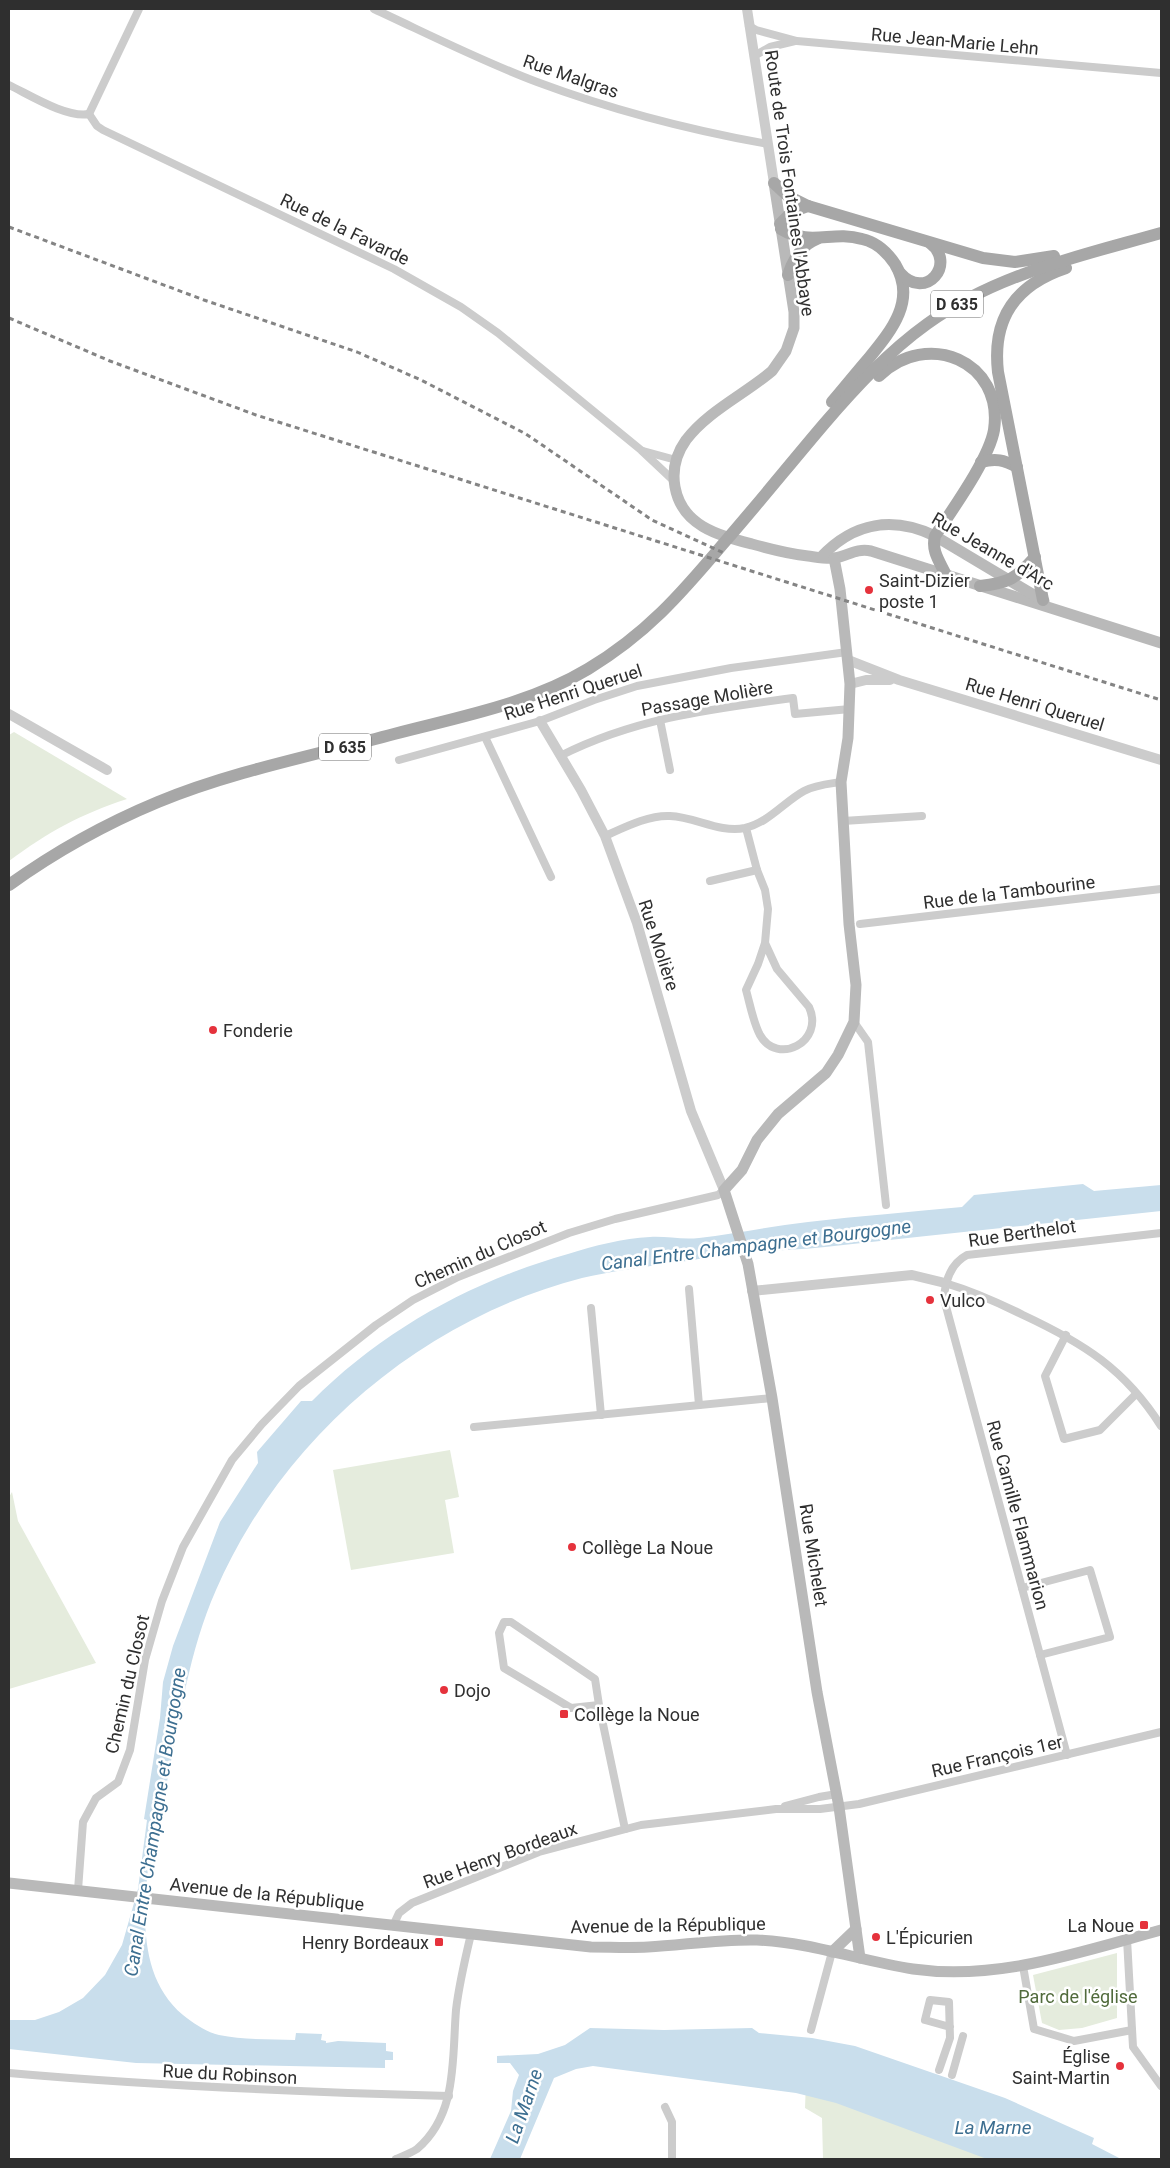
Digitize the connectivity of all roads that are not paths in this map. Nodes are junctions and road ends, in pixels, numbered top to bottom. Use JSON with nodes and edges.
{"nodes":[{"id":1,"x":139,"y":9,"type":"edge"},
{"id":2,"x":374,"y":9,"type":"edge"},
{"id":3,"x":747,"y":9,"type":"edge"},
{"id":4,"x":749,"y":26,"type":"junction"},
{"id":5,"x":797,"y":41,"type":"junction"},
{"id":6,"x":754,"y":56,"type":"junction"},
{"id":7,"x":1161,"y":73,"type":"edge"},
{"id":8,"x":9,"y":85,"type":"edge"},
{"id":9,"x":89,"y":114,"type":"junction"},
{"id":10,"x":768,"y":144,"type":"junction"},
{"id":11,"x":774,"y":183,"type":"junction"},
{"id":12,"x":808,"y":206,"type":"junction"},
{"id":13,"x":781,"y":226,"type":"junction"},
{"id":14,"x":1161,"y":234,"type":"edge"},
{"id":15,"x":820,"y":238,"type":"junction"},
{"id":16,"x":929,"y":242,"type":"junction"},
{"id":17,"x":900,"y":274,"type":"junction"},
{"id":18,"x":788,"y":275,"type":"junction"},
{"id":19,"x":641,"y":450,"type":"junction"},
{"id":20,"x":800,"y":453,"type":"junction"},
{"id":21,"x":676,"y":460,"type":"junction"},
{"id":22,"x":981,"y":462,"type":"junction"},
{"id":23,"x":1017,"y":467,"type":"junction"},
{"id":24,"x":674,"y":481,"type":"junction"},
{"id":25,"x":775,"y":482,"type":"junction"},
{"id":26,"x":935,"y":536,"type":"junction"},
{"id":27,"x":821,"y":557,"type":"junction"},
{"id":28,"x":1035,"y":557,"type":"junction"},
{"id":29,"x":834,"y":558,"type":"junction"},
{"id":30,"x":946,"y":575,"type":"junction"},
{"id":31,"x":1010,"y":580,"type":"junction"},
{"id":32,"x":980,"y":586,"type":"junction"},
{"id":33,"x":1043,"y":600,"type":"junction"},
{"id":34,"x":1066,"y":612,"type":"junction"},
{"id":35,"x":1161,"y":643,"type":"edge"},
{"id":36,"x":848,"y":656,"type":"junction"},
{"id":37,"x":899,"y":680,"type":"junction"},
{"id":38,"x":850,"y":684,"type":"junction"},
{"id":39,"x":850,"y":709,"type":"junction"},
{"id":40,"x":9,"y":714,"type":"edge"},
{"id":41,"x":660,"y":720,"type":"junction"},
{"id":42,"x":540,"y":721,"type":"junction"},
{"id":43,"x":485,"y":736,"type":"junction"},
{"id":44,"x":560,"y":756,"type":"junction"},
{"id":45,"x":399,"y":760,"type":"dead end"},
{"id":46,"x":1161,"y":760,"type":"edge"},
{"id":47,"x":107,"y":770,"type":"dead end"},
{"id":48,"x":670,"y":770,"type":"dead end"},
{"id":49,"x":841,"y":782,"type":"junction"},
{"id":50,"x":922,"y":816,"type":"dead end"},
{"id":51,"x":843,"y":821,"type":"junction"},
{"id":52,"x":746,"y":828,"type":"junction"},
{"id":53,"x":605,"y":836,"type":"junction"},
{"id":54,"x":757,"y":870,"type":"junction"},
{"id":55,"x":551,"y":877,"type":"dead end"},
{"id":56,"x":710,"y":882,"type":"dead end"},
{"id":57,"x":9,"y":885,"type":"edge"},
{"id":58,"x":1161,"y":889,"type":"edge"},
{"id":59,"x":860,"y":924,"type":"dead end"},
{"id":60,"x":765,"y":943,"type":"junction"},
{"id":61,"x":854,"y":1022,"type":"junction"},
{"id":62,"x":724,"y":1190,"type":"junction"},
{"id":63,"x":886,"y":1205,"type":"dead end"},
{"id":64,"x":1161,"y":1233,"type":"edge"},
{"id":65,"x":945,"y":1282,"type":"junction"},
{"id":66,"x":688,"y":1289,"type":"dead end"},
{"id":67,"x":752,"y":1291,"type":"junction"},
{"id":68,"x":591,"y":1308,"type":"dead end"},
{"id":69,"x":1066,"y":1335,"type":"junction"},
{"id":70,"x":1136,"y":1394,"type":"junction"},
{"id":71,"x":772,"y":1398,"type":"junction"},
{"id":72,"x":699,"y":1405,"type":"junction"},
{"id":73,"x":601,"y":1415,"type":"junction"},
{"id":74,"x":1161,"y":1426,"type":"edge"},
{"id":75,"x":474,"y":1427,"type":"dead end"},
{"id":76,"x":1022,"y":1588,"type":"junction"},
{"id":77,"x":1040,"y":1655,"type":"junction"},
{"id":78,"x":599,"y":1705,"type":"junction"},
{"id":79,"x":1161,"y":1732,"type":"edge"},
{"id":80,"x":1067,"y":1755,"type":"junction"},
{"id":81,"x":836,"y":1794,"type":"junction"},
{"id":82,"x":839,"y":1807,"type":"junction"},
{"id":83,"x":776,"y":1809,"type":"junction"},
{"id":84,"x":625,"y":1829,"type":"junction"},
{"id":85,"x":9,"y":1883,"type":"edge"},
{"id":86,"x":78,"y":1890,"type":"junction"},
{"id":87,"x":393,"y":1926,"type":"junction"},
{"id":88,"x":856,"y":1929,"type":"junction"},
{"id":89,"x":1161,"y":1930,"type":"edge"},
{"id":90,"x":472,"y":1934,"type":"junction"},
{"id":91,"x":1127,"y":1939,"type":"junction"},
{"id":92,"x":832,"y":1952,"type":"junction"},
{"id":93,"x":860,"y":1958,"type":"junction"},
{"id":94,"x":1023,"y":1966,"type":"junction"},
{"id":95,"x":950,"y":2026,"type":"dead end"},
{"id":96,"x":811,"y":2030,"type":"dead end"},
{"id":97,"x":1132,"y":2030,"type":"junction"},
{"id":98,"x":963,"y":2036,"type":"dead end"},
{"id":99,"x":939,"y":2070,"type":"dead end"},
{"id":100,"x":9,"y":2073,"type":"edge"},
{"id":101,"x":952,"y":2075,"type":"dead end"},
{"id":102,"x":1161,"y":2086,"type":"edge"},
{"id":103,"x":449,"y":2096,"type":"junction"},
{"id":104,"x":665,"y":2107,"type":"dead end"},
{"id":105,"x":416,"y":2150,"type":"junction"},
{"id":106,"x":396,"y":2159,"type":"edge"},
{"id":107,"x":410,"y":2159,"type":"edge"},
{"id":108,"x":672,"y":2159,"type":"edge"}],
"edges":[{"from":1,"to":9,"type":"street"},
{"from":2,"to":10,"type":"street","name":"Rue Malgras"},
{"from":3,"to":4,"type":"street","name":"Route de Trois Fontaines l'Abbaye"},
{"from":4,"to":5,"type":"street","name":"Rue Jean-Marie Lehn"},
{"from":4,"to":6,"type":"street","name":"Route de Trois Fontaines l'Abbaye"},
{"from":5,"to":6,"type":"street","name":"Rue Jean-Marie Lehn"},
{"from":5,"to":7,"type":"street","name":"Rue Jean-Marie Lehn"},
{"from":6,"to":10,"type":"street","name":"Route de Trois Fontaines l'Abbaye"},
{"from":8,"to":9,"type":"street"},
{"from":9,"to":19,"type":"street","name":"Rue de la Favarde"},
{"from":10,"to":11,"type":"street","name":"Route de Trois Fontaines l'Abbaye"},
{"from":11,"to":12,"type":"main road"},
{"from":11,"to":13,"type":"main road","name":"Route de Trois Fontaines l'Abbaye"},
{"from":12,"to":13,"type":"main road"},
{"from":12,"to":16,"type":"main road"},
{"from":13,"to":15,"type":"main road"},
{"from":13,"to":18,"type":"main road","name":"Route de Trois Fontaines l'Abbaye"},
{"from":14,"to":16,"type":"main road"},
{"from":14,"to":20,"type":"main road","number":"D 635"},
{"from":14,"to":23,"type":"main road"},
{"from":15,"to":17,"type":"main road"},
{"from":15,"to":18,"type":"main road"},
{"from":16,"to":17,"type":"main road"},
{"from":17,"to":25,"type":"main road"},
{"from":18,"to":21,"type":"main road","name":"Route de Trois Fontaines l'Abbaye"},
{"from":19,"to":21,"type":"street","name":"Rue de la Favarde"},
{"from":19,"to":24,"type":"street","name":"Rue de la Favarde"},
{"from":20,"to":22,"type":"main road"},
{"from":20,"to":25,"type":"main road","number":"D 635"},
{"from":21,"to":24,"type":"main road","name":"Route de Trois Fontaines l'Abbaye"},
{"from":22,"to":23,"type":"main road"},
{"from":22,"to":26,"type":"main road"},
{"from":23,"to":28,"type":"main road"},
{"from":24,"to":27,"type":"main road","name":"Route de Trois Fontaines l'Abbaye"},
{"from":25,"to":57,"type":"main road","number":"D 635"},
{"from":26,"to":27,"type":"main road","name":"Rue Jeanne d'Arc"},
{"from":26,"to":30,"type":"main road"},
{"from":26,"to":31,"type":"main road","name":"Rue Jeanne d'Arc"},
{"from":27,"to":29,"type":"main road","name":"Route de Trois Fontaines l'Abbaye"},
{"from":28,"to":31,"type":"main road"},
{"from":28,"to":33,"type":"main road"},
{"from":29,"to":30,"type":"main road","name":"Rue Jeanne d'Arc"},
{"from":29,"to":36,"type":"main road"},
{"from":30,"to":32,"type":"main road","name":"Rue Jeanne d'Arc"},
{"from":31,"to":32,"type":"main road"},
{"from":31,"to":33,"type":"main road","name":"Rue Jeanne d'Arc"},
{"from":32,"to":34,"type":"main road","name":"Rue Jeanne d'Arc"},
{"from":33,"to":34,"type":"main road","name":"Rue Jeanne d'Arc"},
{"from":34,"to":35,"type":"main road","name":"Rue Jeanne d'Arc"},
{"from":36,"to":37,"type":"street","name":"Rue Henri Queruel"},
{"from":36,"to":38,"type":"main road"},
{"from":36,"to":42,"type":"street","name":"Rue Henri Queruel"},
{"from":37,"to":38,"type":"street","name":"Rue Henri Queruel"},
{"from":37,"to":46,"type":"street","name":"Rue Henri Queruel"},
{"from":38,"to":39,"type":"main road"},
{"from":39,"to":41,"type":"street","name":"Passage Molière"},
{"from":39,"to":49,"type":"main road"},
{"from":40,"to":47,"type":"street"},
{"from":41,"to":44,"type":"street","name":"Passage Molière"},
{"from":41,"to":48,"type":"street"},
{"from":42,"to":43,"type":"street","name":"Rue Henri Queruel"},
{"from":42,"to":44,"type":"street","name":"Rue Molière"},
{"from":43,"to":45,"type":"street","name":"Rue Henri Queruel"},
{"from":43,"to":55,"type":"street"},
{"from":44,"to":53,"type":"street","name":"Rue Molière"},
{"from":49,"to":51,"type":"main road"},
{"from":49,"to":52,"type":"street"},
{"from":50,"to":51,"type":"street"},
{"from":51,"to":61,"type":"main road"},
{"from":52,"to":53,"type":"street"},
{"from":52,"to":54,"type":"street"},
{"from":53,"to":62,"type":"street","name":"Rue Molière"},
{"from":54,"to":56,"type":"street"},
{"from":54,"to":60,"type":"street"},
{"from":58,"to":59,"type":"street","name":"Rue de la Tambourine"},
{"from":60,"to":60,"type":"street"},
{"from":61,"to":62,"type":"main road"},
{"from":61,"to":63,"type":"street"},
{"from":62,"to":67,"type":"main road","name":"Rue Michelet"},
{"from":62,"to":86,"type":"street","name":"Chemin du Closot"},
{"from":64,"to":65,"type":"street","name":"Rue Berthelot"},
{"from":65,"to":67,"type":"street"},
{"from":65,"to":69,"type":"street"},
{"from":65,"to":76,"type":"street","name":"Rue Camille Flammarion"},
{"from":66,"to":72,"type":"street"},
{"from":67,"to":71,"type":"main road","name":"Rue Michelet"},
{"from":68,"to":73,"type":"street"},
{"from":69,"to":70,"type":"street"},
{"from":69,"to":70,"type":"street"},
{"from":70,"to":74,"type":"street"},
{"from":71,"to":72,"type":"street"},
{"from":71,"to":81,"type":"main road","name":"Rue Michelet"},
{"from":72,"to":73,"type":"street"},
{"from":73,"to":75,"type":"street"},
{"from":76,"to":77,"type":"street","name":"Rue Camille Flammarion"},
{"from":76,"to":77,"type":"street"},
{"from":77,"to":80,"type":"street","name":"Rue Camille Flammarion"},
{"from":78,"to":78,"type":"street"},
{"from":78,"to":84,"type":"street"},
{"from":79,"to":80,"type":"street","name":"Rue François 1er"},
{"from":80,"to":82,"type":"street","name":"Rue François 1er"},
{"from":81,"to":82,"type":"main road","name":"Rue Michelet"},
{"from":81,"to":83,"type":"street","name":"Rue Henry Bordeaux"},
{"from":82,"to":83,"type":"street","name":"Rue Henry Bordeaux"},
{"from":82,"to":88,"type":"main road","name":"Rue Michelet"},
{"from":83,"to":84,"type":"street","name":"Rue Henry Bordeaux"},
{"from":84,"to":87,"type":"street","name":"Rue Henry Bordeaux"},
{"from":85,"to":86,"type":"main road","name":"Avenue de la République"},
{"from":86,"to":87,"type":"main road","name":"Avenue de la République"},
{"from":87,"to":90,"type":"main road","name":"Avenue de la République"},
{"from":88,"to":92,"type":"main road"},
{"from":88,"to":93,"type":"main road","name":"Rue Michelet"},
{"from":89,"to":91,"type":"main road","name":"Avenue de la République"},
{"from":90,"to":92,"type":"main road","name":"Avenue de la République"},
{"from":90,"to":103,"type":"street"},
{"from":91,"to":94,"type":"main road","name":"Avenue de la République"},
{"from":91,"to":97,"type":"street"},
{"from":92,"to":93,"type":"main road","name":"Avenue de la République"},
{"from":92,"to":96,"type":"street"},
{"from":93,"to":94,"type":"main road","name":"Avenue de la République"},
{"from":94,"to":97,"type":"street"},
{"from":95,"to":99,"type":"street"},
{"from":97,"to":102,"type":"street"},
{"from":98,"to":101,"type":"street"},
{"from":100,"to":103,"type":"street","name":"Rue du Robinson"},
{"from":103,"to":105,"type":"street"},
{"from":104,"to":108,"type":"street"},
{"from":105,"to":106,"type":"street"},
{"from":105,"to":107,"type":"street"}]}
